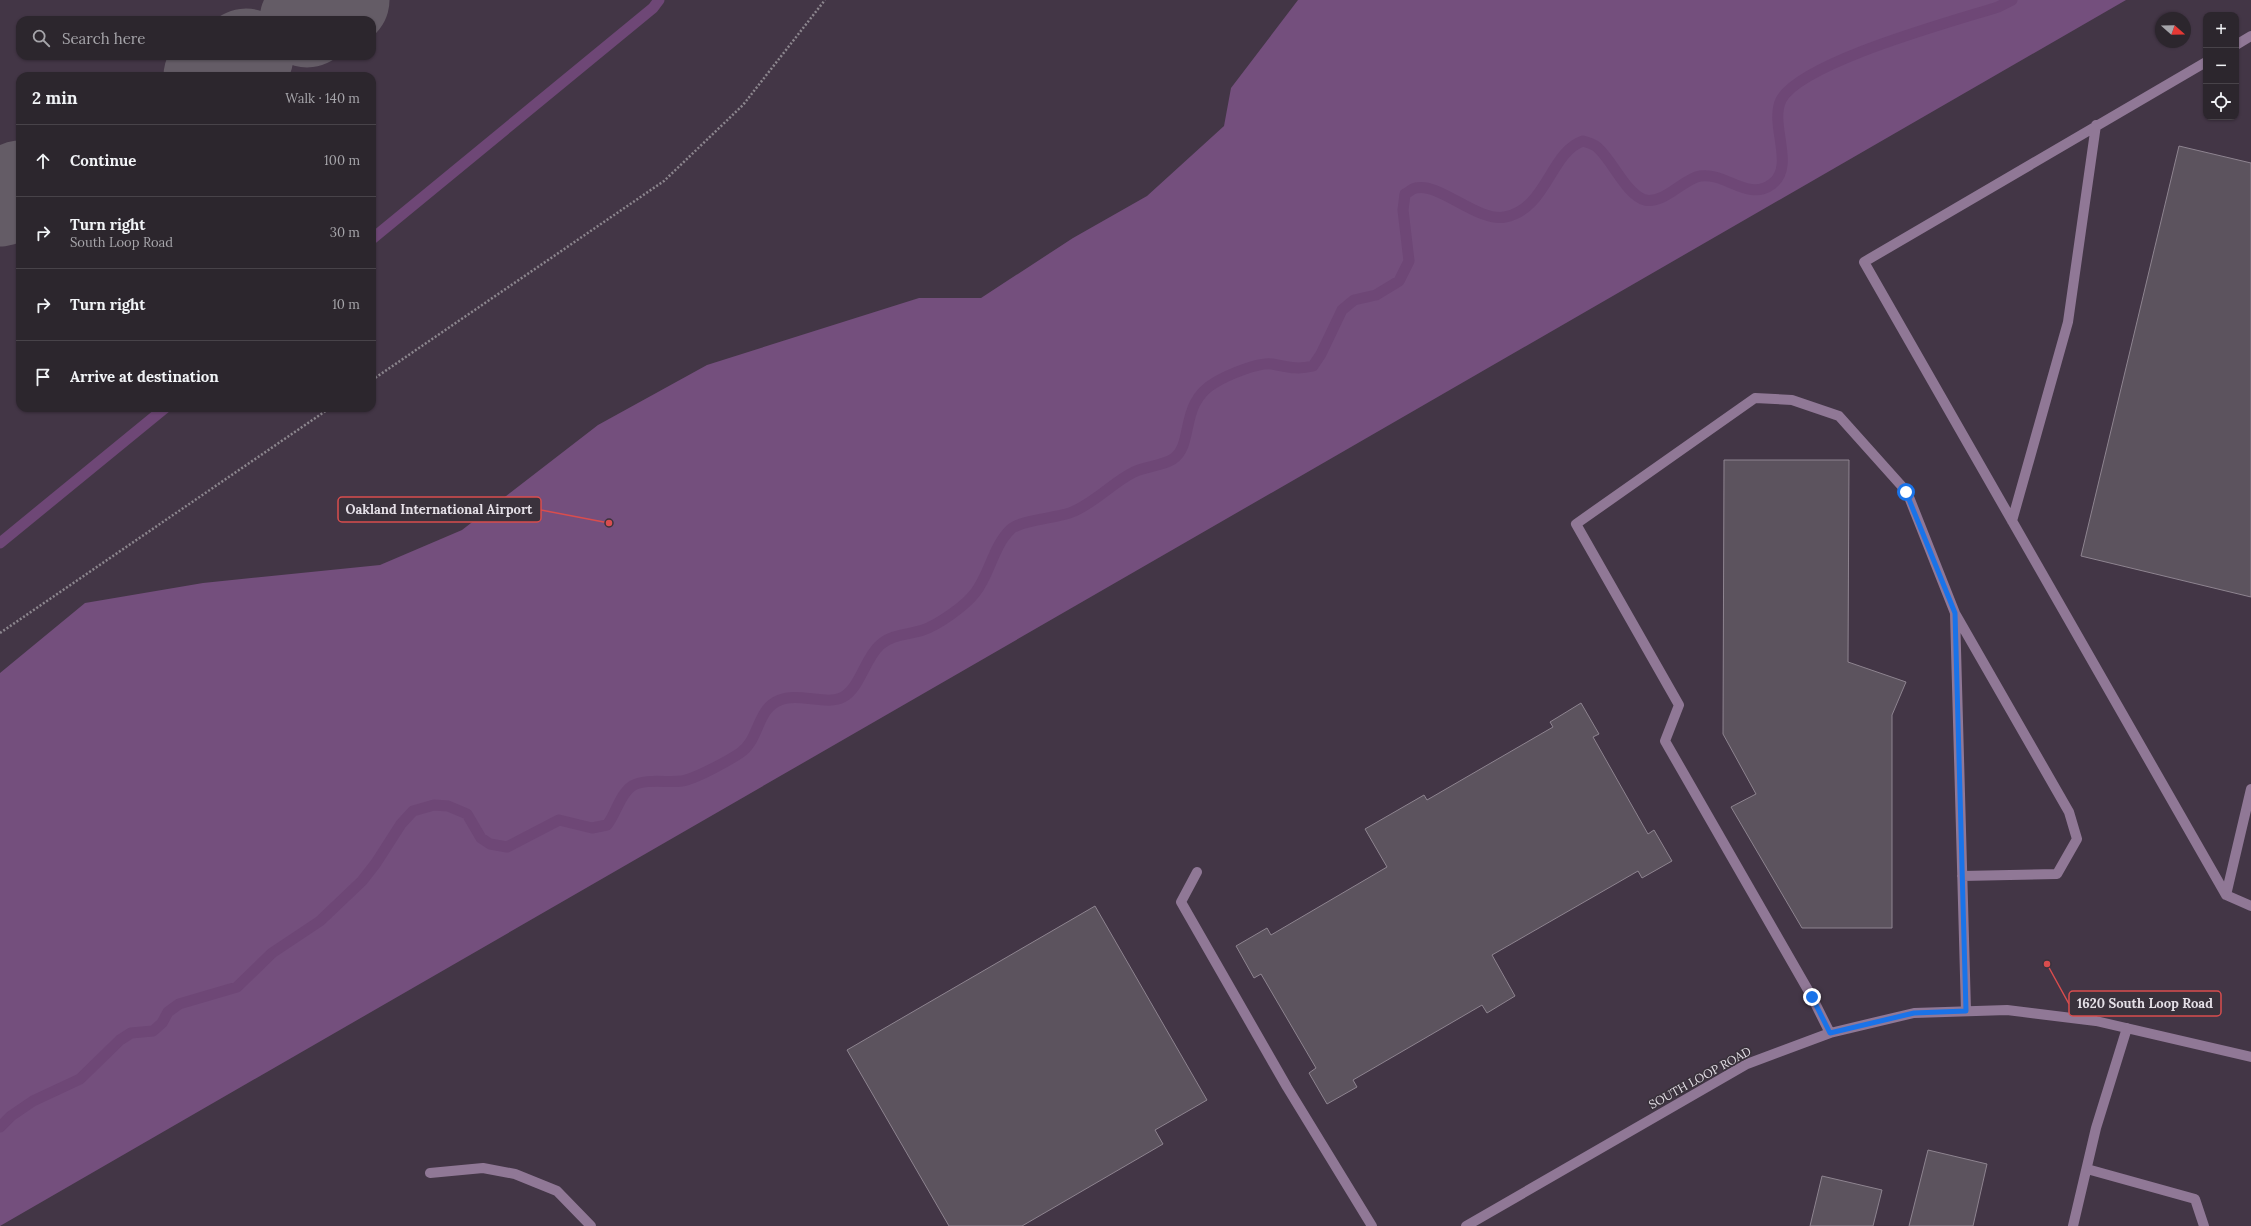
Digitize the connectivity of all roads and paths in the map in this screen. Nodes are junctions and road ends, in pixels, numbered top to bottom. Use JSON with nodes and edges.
{"nodes":[{"id":1,"x":825,"y":0,"type":"edge"},
{"id":2,"x":2251,"y":36,"type":"edge"},
{"id":3,"x":2239,"y":43,"type":"edge"},
{"id":4,"x":2203,"y":64,"type":"edge"},
{"id":5,"x":2096,"y":125,"type":"junction"},
{"id":6,"x":376,"y":377,"type":"edge"},
{"id":7,"x":324,"y":412,"type":"edge"},
{"id":8,"x":2012,"y":521,"type":"junction"},
{"id":9,"x":1955,"y":613,"type":"junction"},
{"id":10,"x":0,"y":633,"type":"edge"},
{"id":11,"x":2251,"y":789,"type":"edge"},
{"id":12,"x":1197,"y":872,"type":"dead end"},
{"id":13,"x":1962,"y":876,"type":"junction"},
{"id":14,"x":2226,"y":895,"type":"junction"},
{"id":15,"x":2251,"y":906,"type":"edge"},
{"id":16,"x":1966,"y":1011,"type":"junction"},
{"id":17,"x":2127,"y":1028,"type":"junction"},
{"id":18,"x":1830,"y":1033,"type":"junction"},
{"id":19,"x":2251,"y":1057,"type":"edge"},
{"id":20,"x":2087,"y":1169,"type":"junction"},
{"id":21,"x":430,"y":1173,"type":"dead end"},
{"id":22,"x":591,"y":1226,"type":"edge"},
{"id":23,"x":1372,"y":1226,"type":"edge"},
{"id":24,"x":1466,"y":1226,"type":"edge"},
{"id":25,"x":2073,"y":1226,"type":"edge"},
{"id":26,"x":2204,"y":1226,"type":"edge"}],
"edges":[{"from":1,"to":6,"type":"path"},
{"from":2,"to":3,"type":"street"},
{"from":4,"to":5,"type":"street"},
{"from":5,"to":8,"type":"street"},
{"from":5,"to":8,"type":"street"},
{"from":7,"to":10,"type":"path"},
{"from":8,"to":14,"type":"street"},
{"from":9,"to":13,"type":"street"},
{"from":9,"to":13,"type":"street"},
{"from":9,"to":18,"type":"street"},
{"from":11,"to":14,"type":"street"},
{"from":12,"to":23,"type":"street"},
{"from":13,"to":16,"type":"street"},
{"from":14,"to":15,"type":"street"},
{"from":16,"to":17,"type":"street","name":"SOUTH LOOP ROAD"},
{"from":16,"to":18,"type":"street","name":"SOUTH LOOP ROAD"},
{"from":17,"to":19,"type":"street","name":"SOUTH LOOP ROAD"},
{"from":17,"to":20,"type":"street"},
{"from":18,"to":24,"type":"street","name":"SOUTH LOOP ROAD"},
{"from":20,"to":25,"type":"street"},
{"from":20,"to":26,"type":"street"},
{"from":21,"to":22,"type":"street"}]}
